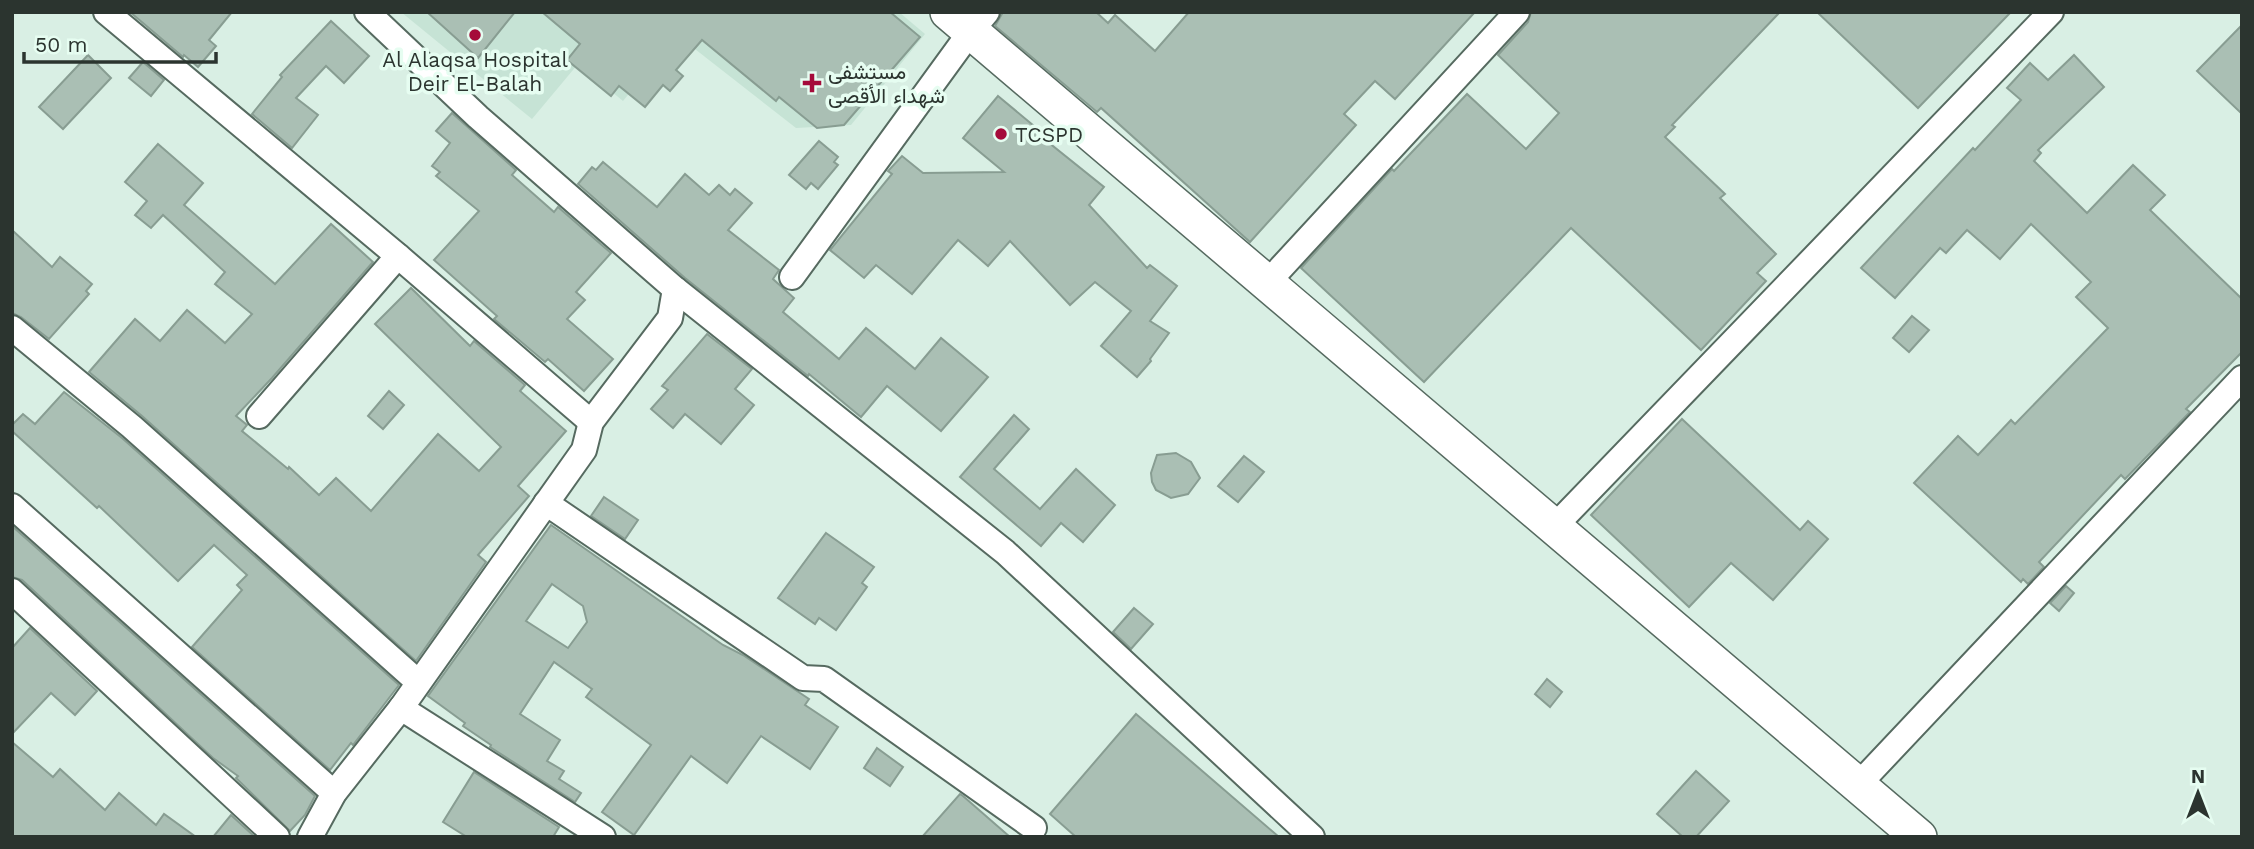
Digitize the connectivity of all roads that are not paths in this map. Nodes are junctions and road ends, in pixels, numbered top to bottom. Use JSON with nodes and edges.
{"nodes":[{"id":1,"x":106,"y":12,"type":"edge"},
{"id":2,"x":367,"y":12,"type":"edge"},
{"id":3,"x":1517,"y":12,"type":"edge"},
{"id":4,"x":2051,"y":12,"type":"edge"},
{"id":5,"x":969,"y":19,"type":"edge"},
{"id":6,"x":398,"y":256,"type":"junction"},
{"id":7,"x":792,"y":277,"type":"dead end"},
{"id":8,"x":1267,"y":283,"type":"junction"},
{"id":9,"x":675,"y":289,"type":"junction"},
{"id":10,"x":12,"y":328,"type":"edge"},
{"id":11,"x":2242,"y":378,"type":"edge"},
{"id":12,"x":259,"y":416,"type":"dead end"},
{"id":13,"x":591,"y":422,"type":"junction"},
{"id":14,"x":546,"y":503,"type":"junction"},
{"id":15,"x":12,"y":506,"type":"edge"},
{"id":16,"x":1554,"y":527,"type":"junction"},
{"id":17,"x":12,"y":591,"type":"edge"},
{"id":18,"x":418,"y":681,"type":"junction"},
{"id":19,"x":401,"y":708,"type":"junction"},
{"id":20,"x":1858,"y":785,"type":"junction"},
{"id":21,"x":334,"y":793,"type":"junction"},
{"id":22,"x":1034,"y":828,"type":"dead end"},
{"id":23,"x":277,"y":837,"type":"edge"},
{"id":24,"x":310,"y":837,"type":"edge"},
{"id":25,"x":603,"y":837,"type":"edge"},
{"id":26,"x":1311,"y":837,"type":"edge"},
{"id":27,"x":1919,"y":837,"type":"edge"}],
"edges":[{"from":1,"to":6,"type":"street"},
{"from":2,"to":9,"type":"street"},
{"from":3,"to":8,"type":"street"},
{"from":4,"to":16,"type":"street"},
{"from":5,"to":7,"type":"street"},
{"from":5,"to":8,"type":"street"},
{"from":6,"to":12,"type":"street"},
{"from":6,"to":13,"type":"street"},
{"from":8,"to":16,"type":"street"},
{"from":9,"to":13,"type":"street"},
{"from":9,"to":26,"type":"street"},
{"from":10,"to":18,"type":"street"},
{"from":11,"to":20,"type":"street"},
{"from":13,"to":14,"type":"street"},
{"from":14,"to":18,"type":"street"},
{"from":14,"to":22,"type":"street"},
{"from":15,"to":21,"type":"street"},
{"from":16,"to":20,"type":"street"},
{"from":17,"to":23,"type":"street"},
{"from":18,"to":19,"type":"street"},
{"from":19,"to":21,"type":"street"},
{"from":19,"to":25,"type":"street"},
{"from":20,"to":27,"type":"street"},
{"from":21,"to":24,"type":"street"}]}
